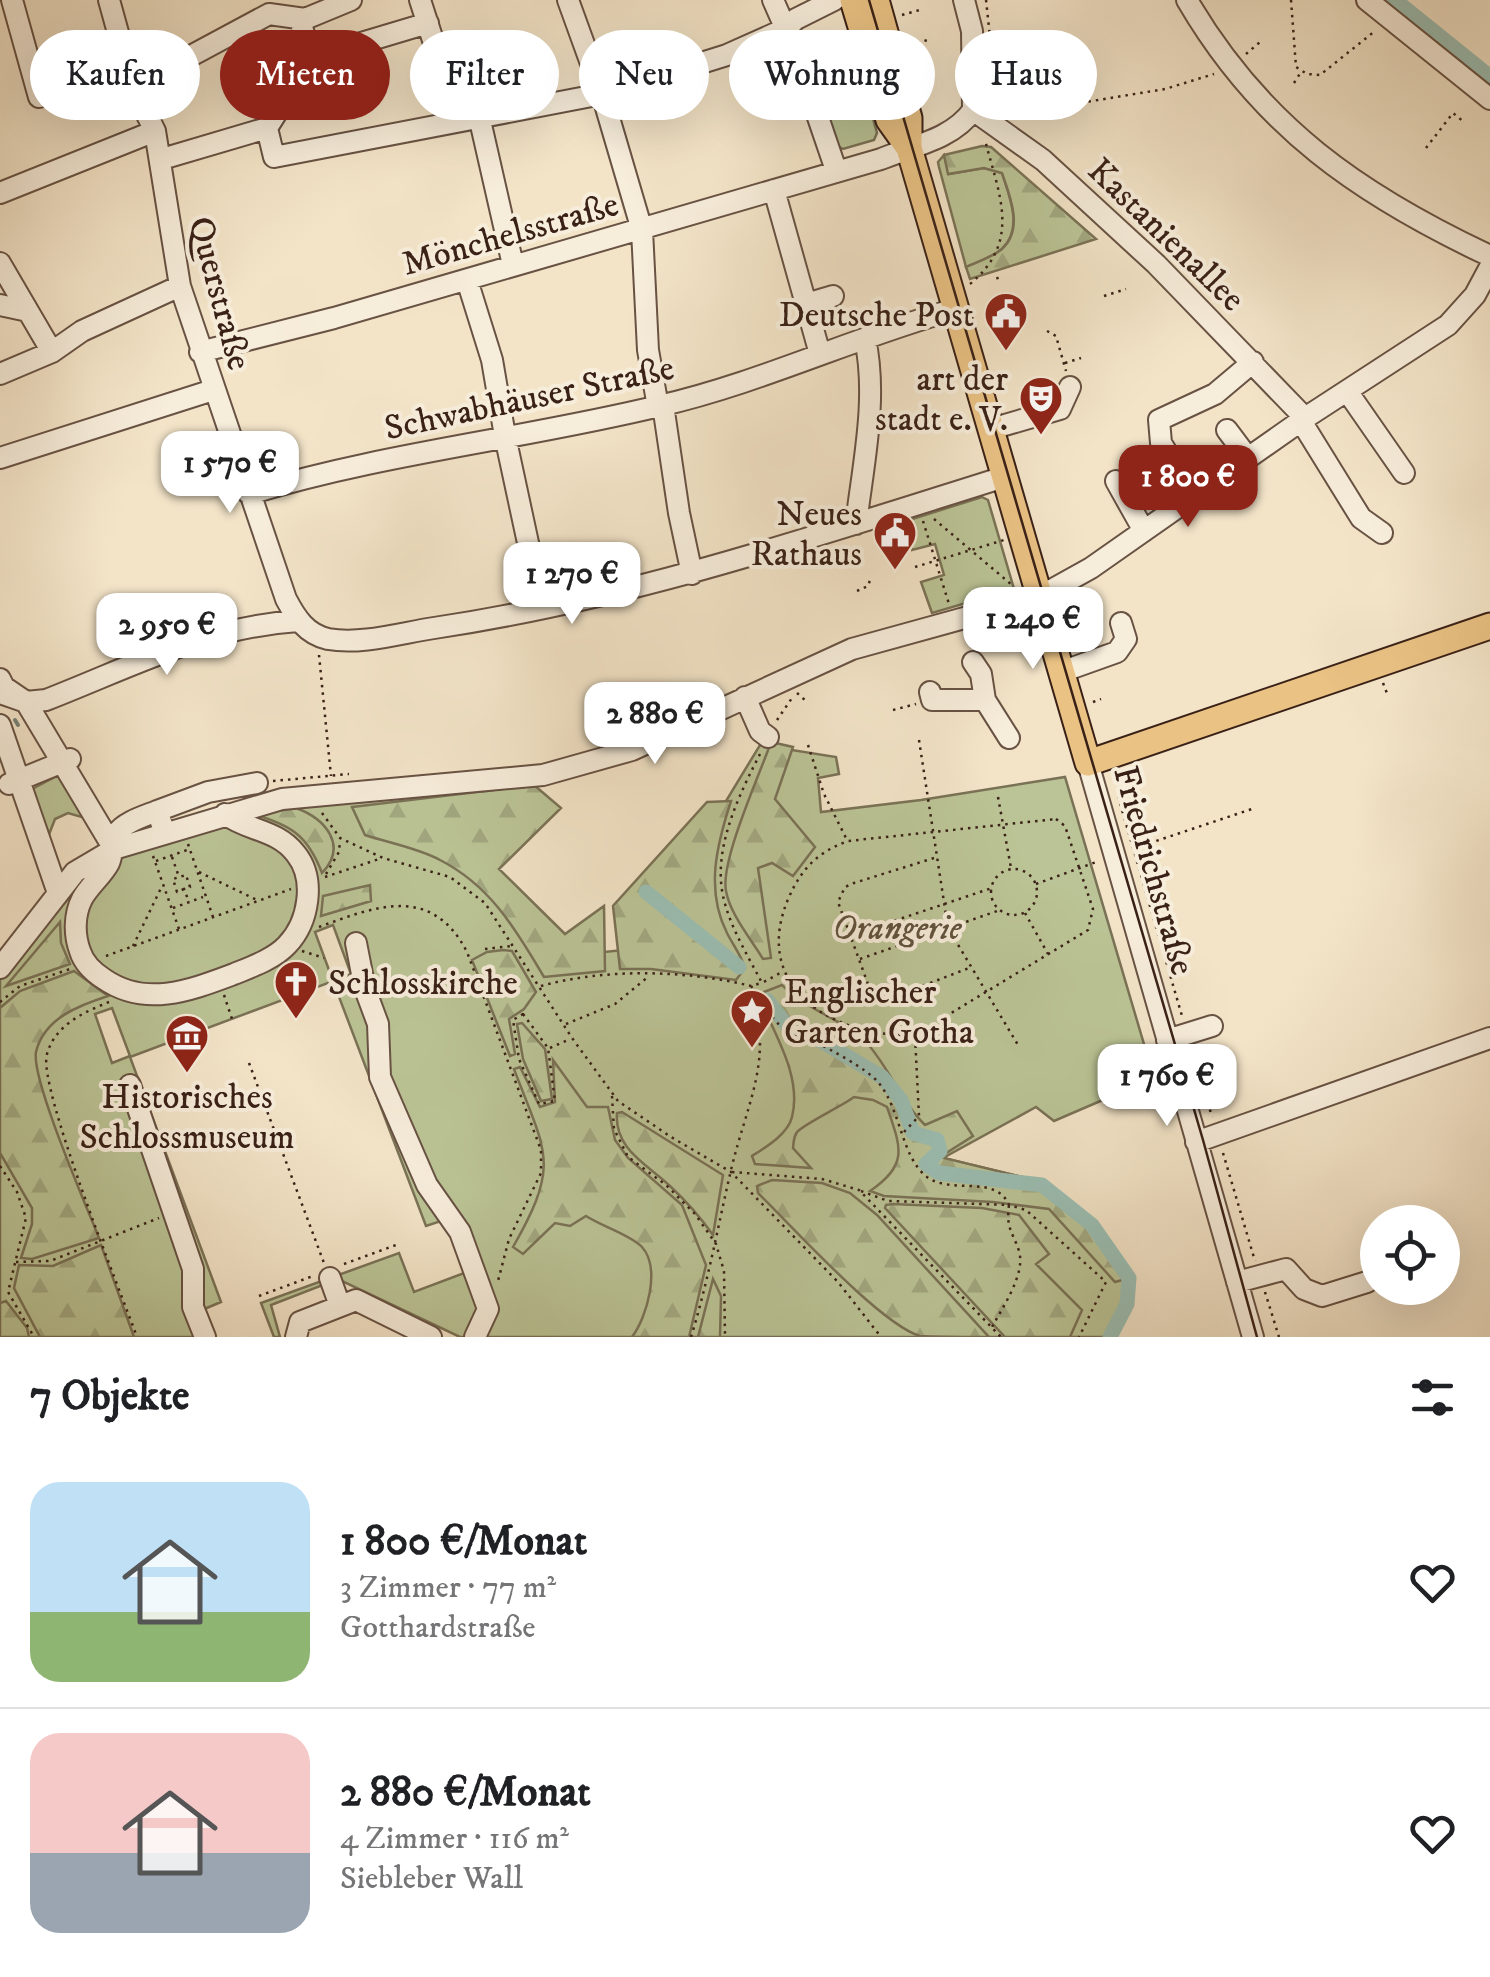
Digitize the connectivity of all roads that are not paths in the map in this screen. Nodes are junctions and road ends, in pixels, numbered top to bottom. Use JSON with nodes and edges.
{"nodes":[{"id":1,"x":12,"y":0,"type":"edge"},
{"id":2,"x":109,"y":0,"type":"edge"},
{"id":3,"x":351,"y":0,"type":"edge"},
{"id":4,"x":420,"y":0,"type":"edge"},
{"id":5,"x":568,"y":0,"type":"edge"},
{"id":6,"x":773,"y":0,"type":"edge"},
{"id":7,"x":834,"y":0,"type":"edge"},
{"id":8,"x":853,"y":0,"type":"edge"},
{"id":9,"x":964,"y":0,"type":"edge"},
{"id":10,"x":1187,"y":0,"type":"edge"},
{"id":11,"x":1367,"y":0,"type":"edge"},
{"id":12,"x":267,"y":7,"type":"edge"},
{"id":13,"x":884,"y":9,"type":"edge"},
{"id":14,"x":300,"y":20,"type":"junction"},
{"id":15,"x":428,"y":22,"type":"junction"},
{"id":16,"x":785,"y":29,"type":"junction"},
{"id":17,"x":117,"y":30,"type":"edge"},
{"id":18,"x":303,"y":30,"type":"edge"},
{"id":19,"x":431,"y":30,"type":"edge"},
{"id":20,"x":579,"y":30,"type":"edge"},
{"id":21,"x":972,"y":30,"type":"edge"},
{"id":22,"x":390,"y":34,"type":"edge"},
{"id":23,"x":200,"y":46,"type":"edge"},
{"id":24,"x":709,"y":60,"type":"edge"},
{"id":25,"x":30,"y":68,"type":"edge"},
{"id":26,"x":1490,"y":99,"type":"edge"},
{"id":27,"x":150,"y":120,"type":"edge"},
{"id":28,"x":272,"y":120,"type":"edge"},
{"id":29,"x":459,"y":120,"type":"edge"},
{"id":30,"x":470,"y":120,"type":"edge"},
{"id":31,"x":610,"y":120,"type":"edge"},
{"id":32,"x":967,"y":120,"type":"edge"},
{"id":33,"x":981,"y":120,"type":"edge"},
{"id":34,"x":267,"y":128,"type":"junction"},
{"id":35,"x":155,"y":131,"type":"junction"},
{"id":36,"x":908,"y":148,"type":"junction"},
{"id":37,"x":162,"y":160,"type":"junction"},
{"id":38,"x":836,"y":170,"type":"junction"},
{"id":39,"x":774,"y":190,"type":"junction"},
{"id":40,"x":0,"y":193,"type":"edge"},
{"id":41,"x":642,"y":230,"type":"junction"},
{"id":42,"x":1490,"y":256,"type":"edge"},
{"id":43,"x":0,"y":263,"type":"edge"},
{"id":44,"x":513,"y":265,"type":"junction"},
{"id":45,"x":1490,"y":267,"type":"edge"},
{"id":46,"x":467,"y":280,"type":"junction"},
{"id":47,"x":180,"y":286,"type":"junction"},
{"id":48,"x":833,"y":296,"type":"dead end"},
{"id":49,"x":806,"y":304,"type":"junction"},
{"id":50,"x":0,"y":305,"type":"edge"},
{"id":51,"x":949,"y":311,"type":"junction"},
{"id":52,"x":28,"y":312,"type":"junction"},
{"id":53,"x":865,"y":339,"type":"junction"},
{"id":54,"x":52,"y":352,"type":"junction"},
{"id":55,"x":200,"y":352,"type":"junction"},
{"id":56,"x":820,"y":354,"type":"junction"},
{"id":57,"x":1253,"y":362,"type":"junction"},
{"id":58,"x":0,"y":374,"type":"edge"},
{"id":59,"x":1070,"y":387,"type":"road end"},
{"id":60,"x":213,"y":390,"type":"junction"},
{"id":61,"x":1347,"y":392,"type":"junction"},
{"id":62,"x":661,"y":406,"type":"junction"},
{"id":63,"x":1303,"y":419,"type":"junction"},
{"id":64,"x":991,"y":429,"type":"junction"},
{"id":65,"x":1227,"y":430,"type":"dead end"},
{"id":66,"x":505,"y":436,"type":"junction"},
{"id":67,"x":0,"y":458,"type":"edge"},
{"id":68,"x":1248,"y":458,"type":"junction"},
{"id":69,"x":1404,"y":473,"type":"dead end"},
{"id":70,"x":1004,"y":477,"type":"junction"},
{"id":71,"x":1116,"y":481,"type":"dead end"},
{"id":72,"x":249,"y":494,"type":"junction"},
{"id":73,"x":1194,"y":496,"type":"junction"},
{"id":74,"x":856,"y":524,"type":"junction"},
{"id":75,"x":1144,"y":531,"type":"junction"},
{"id":76,"x":1382,"y":532,"type":"dead end"},
{"id":77,"x":692,"y":574,"type":"junction"},
{"id":78,"x":1028,"y":592,"type":"junction"},
{"id":79,"x":542,"y":608,"type":"junction"},
{"id":80,"x":298,"y":621,"type":"junction"},
{"id":81,"x":1121,"y":623,"type":"dead end"},
{"id":82,"x":1490,"y":626,"type":"edge"},
{"id":83,"x":974,"y":662,"type":"dead end"},
{"id":84,"x":1061,"y":672,"type":"junction"},
{"id":85,"x":1,"y":687,"type":"edge"},
{"id":86,"x":745,"y":697,"type":"junction"},
{"id":87,"x":922,"y":698,"type":"road end"},
{"id":88,"x":985,"y":700,"type":"junction"},
{"id":89,"x":33,"y":706,"type":"junction"},
{"id":90,"x":0,"y":725,"type":"edge"},
{"id":91,"x":768,"y":737,"type":"road end"},
{"id":92,"x":1009,"y":738,"type":"dead end"},
{"id":93,"x":66,"y":761,"type":"junction"},
{"id":94,"x":1088,"y":763,"type":"junction"},
{"id":95,"x":13,"y":783,"type":"junction"},
{"id":96,"x":257,"y":783,"type":"dead end"},
{"id":97,"x":157,"y":811,"type":"junction"},
{"id":98,"x":225,"y":814,"type":"junction"},
{"id":99,"x":164,"y":833,"type":"junction"},
{"id":100,"x":109,"y":841,"type":"junction"},
{"id":101,"x":58,"y":893,"type":"junction"},
{"id":102,"x":356,"y":943,"type":"dead end"},
{"id":103,"x":0,"y":968,"type":"edge"},
{"id":104,"x":1212,"y":1026,"type":"dead end"},
{"id":105,"x":1177,"y":1037,"type":"junction"},
{"id":106,"x":1490,"y":1038,"type":"edge"},
{"id":107,"x":130,"y":1086,"type":"dead end"},
{"id":108,"x":1196,"y":1142,"type":"junction"},
{"id":109,"x":327,"y":1271,"type":"road end"},
{"id":110,"x":1237,"y":1282,"type":"junction"},
{"id":111,"x":1360,"y":1284,"type":"edge"},
{"id":112,"x":340,"y":1306,"type":"junction"},
{"id":113,"x":204,"y":1337,"type":"edge"},
{"id":114,"x":296,"y":1337,"type":"edge"},
{"id":115,"x":430,"y":1337,"type":"edge"},
{"id":116,"x":475,"y":1337,"type":"edge"},
{"id":117,"x":1252,"y":1337,"type":"edge"}],
"edges":[{"from":1,"to":25,"type":"street"},
{"from":2,"to":17,"type":"street","name":"Querstraße"},
{"from":3,"to":14,"type":"street"},
{"from":4,"to":15,"type":"street"},
{"from":5,"to":20,"type":"street"},
{"from":6,"to":16,"type":"street"},
{"from":7,"to":16,"type":"street"},
{"from":8,"to":36,"type":"main road"},
{"from":9,"to":21,"type":"street"},
{"from":10,"to":42,"type":"street"},
{"from":11,"to":26,"type":"street"},
{"from":12,"to":14,"type":"street"},
{"from":12,"to":23,"type":"street"},
{"from":13,"to":36,"type":"main road"},
{"from":14,"to":18,"type":"street"},
{"from":15,"to":19,"type":"street"},
{"from":15,"to":22,"type":"street"},
{"from":16,"to":24,"type":"street"},
{"from":16,"to":38,"type":"street"},
{"from":27,"to":35,"type":"street","name":"Querstraße"},
{"from":28,"to":34,"type":"street"},
{"from":29,"to":34,"type":"street"},
{"from":30,"to":44,"type":"street"},
{"from":31,"to":41,"type":"street"},
{"from":32,"to":36,"type":"street"},
{"from":33,"to":57,"type":"street","name":"Kastanienallee"},
{"from":34,"to":37,"type":"street"},
{"from":35,"to":37,"type":"street","name":"Querstraße"},
{"from":35,"to":40,"type":"street"},
{"from":36,"to":38,"type":"street","name":"Mönchelsstraße"},
{"from":36,"to":51,"type":"main road","name":"Friedrichstraße"},
{"from":37,"to":47,"type":"street","name":"Querstraße"},
{"from":38,"to":39,"type":"street","name":"Mönchelsstraße"},
{"from":39,"to":41,"type":"street","name":"Mönchelsstraße"},
{"from":39,"to":49,"type":"street"},
{"from":41,"to":44,"type":"street","name":"Mönchelsstraße"},
{"from":41,"to":62,"type":"street"},
{"from":43,"to":52,"type":"street"},
{"from":44,"to":46,"type":"street","name":"Mönchelsstraße"},
{"from":45,"to":61,"type":"street"},
{"from":46,"to":55,"type":"street","name":"Mönchelsstraße"},
{"from":46,"to":66,"type":"street"},
{"from":47,"to":54,"type":"street"},
{"from":47,"to":55,"type":"street","name":"Querstraße"},
{"from":48,"to":49,"type":"street"},
{"from":49,"to":56,"type":"street"},
{"from":50,"to":52,"type":"street"},
{"from":51,"to":53,"type":"street","name":"Schwabhäuser Straße"},
{"from":51,"to":64,"type":"main road","name":"Friedrichstraße"},
{"from":52,"to":54,"type":"street"},
{"from":53,"to":56,"type":"street","name":"Schwabhäuser Straße"},
{"from":53,"to":74,"type":"street"},
{"from":54,"to":58,"type":"street"},
{"from":55,"to":60,"type":"street","name":"Querstraße"},
{"from":56,"to":62,"type":"street","name":"Schwabhäuser Straße"},
{"from":57,"to":63,"type":"street","name":"Kastanienallee"},
{"from":57,"to":73,"type":"street"},
{"from":59,"to":64,"type":"street"},
{"from":60,"to":67,"type":"street"},
{"from":60,"to":72,"type":"street","name":"Querstraße"},
{"from":61,"to":63,"type":"street"},
{"from":61,"to":69,"type":"street"},
{"from":62,"to":66,"type":"street","name":"Schwabhäuser Straße"},
{"from":62,"to":77,"type":"street"},
{"from":63,"to":68,"type":"street"},
{"from":63,"to":76,"type":"street","name":"Kastanienallee"},
{"from":64,"to":70,"type":"main road","name":"Friedrichstraße"},
{"from":65,"to":68,"type":"street"},
{"from":66,"to":72,"type":"street","name":"Schwabhäuser Straße"},
{"from":66,"to":79,"type":"street"},
{"from":68,"to":73,"type":"street"},
{"from":70,"to":74,"type":"street"},
{"from":70,"to":78,"type":"main road","name":"Friedrichstraße"},
{"from":71,"to":75,"type":"street"},
{"from":72,"to":80,"type":"street","name":"Querstraße"},
{"from":73,"to":75,"type":"street"},
{"from":74,"to":77,"type":"street"},
{"from":75,"to":78,"type":"street"},
{"from":77,"to":79,"type":"street"},
{"from":78,"to":84,"type":"main road","name":"Friedrichstraße"},
{"from":78,"to":86,"type":"street"},
{"from":79,"to":80,"type":"street"},
{"from":80,"to":89,"type":"street"},
{"from":81,"to":84,"type":"street"},
{"from":82,"to":94,"type":"main road"},
{"from":83,"to":88,"type":"street"},
{"from":84,"to":94,"type":"main road","name":"Friedrichstraße"},
{"from":85,"to":89,"type":"street"},
{"from":86,"to":91,"type":"street"},
{"from":86,"to":98,"type":"street"},
{"from":87,"to":88,"type":"street"},
{"from":88,"to":92,"type":"street"},
{"from":89,"to":93,"type":"street"},
{"from":90,"to":95,"type":"street"},
{"from":93,"to":95,"type":"street"},
{"from":93,"to":100,"type":"street"},
{"from":94,"to":105,"type":"street","name":"Friedrichstraße"},
{"from":95,"to":101,"type":"street"},
{"from":96,"to":97,"type":"street"},
{"from":97,"to":99,"type":"street"},
{"from":97,"to":100,"type":"street"},
{"from":98,"to":99,"type":"street"},
{"from":98,"to":100,"type":"street"},
{"from":99,"to":100,"type":"street"},
{"from":100,"to":101,"type":"street"},
{"from":101,"to":103,"type":"street"},
{"from":102,"to":116,"type":"street"},
{"from":104,"to":105,"type":"street"},
{"from":105,"to":108,"type":"street","name":"Friedrichstraße"},
{"from":106,"to":108,"type":"street"},
{"from":107,"to":113,"type":"street"},
{"from":108,"to":110,"type":"street","name":"Friedrichstraße"},
{"from":109,"to":112,"type":"street"},
{"from":110,"to":111,"type":"street"},
{"from":110,"to":117,"type":"street","name":"Friedrichstraße"},
{"from":112,"to":114,"type":"street"},
{"from":112,"to":115,"type":"street"}]}
